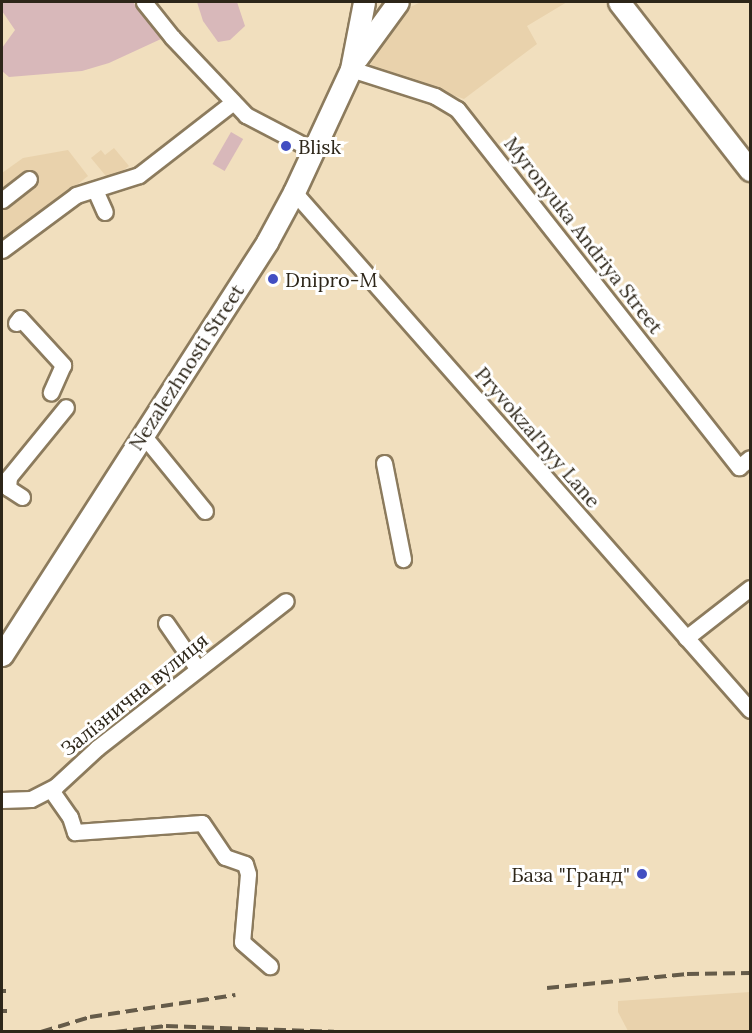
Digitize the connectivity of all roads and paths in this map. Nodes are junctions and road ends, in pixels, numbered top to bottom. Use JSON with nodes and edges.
{"nodes":[{"id":1,"x":144,"y":2,"type":"edge"},
{"id":2,"x":351,"y":2,"type":"edge"},
{"id":3,"x":364,"y":2,"type":"edge"},
{"id":4,"x":374,"y":2,"type":"edge"},
{"id":5,"x":398,"y":2,"type":"edge"},
{"id":6,"x":619,"y":2,"type":"edge"},
{"id":7,"x":351,"y":69,"type":"junction"},
{"id":8,"x":233,"y":102,"type":"junction"},
{"id":9,"x":315,"y":151,"type":"junction"},
{"id":10,"x":750,"y":170,"type":"edge"},
{"id":11,"x":29,"y":178,"type":"dead end"},
{"id":12,"x":95,"y":190,"type":"junction"},
{"id":13,"x":294,"y":192,"type":"junction"},
{"id":14,"x":2,"y":200,"type":"edge"},
{"id":15,"x":105,"y":212,"type":"dead end"},
{"id":16,"x":2,"y":250,"type":"edge"},
{"id":17,"x":16,"y":323,"type":"dead end"},
{"id":18,"x":51,"y":392,"type":"dead end"},
{"id":19,"x":66,"y":407,"type":"dead end"},
{"id":20,"x":143,"y":435,"type":"junction"},
{"id":21,"x":750,"y":458,"type":"edge"},
{"id":22,"x":384,"y":463,"type":"dead end"},
{"id":23,"x":22,"y":497,"type":"dead end"},
{"id":24,"x":205,"y":511,"type":"dead end"},
{"id":25,"x":403,"y":559,"type":"dead end"},
{"id":26,"x":750,"y":588,"type":"edge"},
{"id":27,"x":286,"y":601,"type":"dead end"},
{"id":28,"x":166,"y":623,"type":"dead end"},
{"id":29,"x":686,"y":638,"type":"junction"},
{"id":30,"x":2,"y":655,"type":"edge"},
{"id":31,"x":198,"y":668,"type":"junction"},
{"id":32,"x":750,"y":710,"type":"edge"},
{"id":33,"x":51,"y":790,"type":"junction"},
{"id":34,"x":2,"y":800,"type":"edge"},
{"id":35,"x":270,"y":966,"type":"dead end"}],
"edges":[{"from":1,"to":8,"type":"street"},
{"from":2,"to":7,"type":"main road","name":"Nezalezhnosti Street"},
{"from":3,"to":7,"type":"main road","name":"Nezalezhnosti Street"},
{"from":4,"to":5,"type":"main road"},
{"from":5,"to":7,"type":"main road","name":"Nezalezhnosti Street"},
{"from":6,"to":10,"type":"main road"},
{"from":7,"to":9,"type":"main road","name":"Nezalezhnosti Street"},
{"from":7,"to":21,"type":"street","name":"Myronyuka Andriya Street"},
{"from":8,"to":9,"type":"street"},
{"from":8,"to":12,"type":"street"},
{"from":9,"to":13,"type":"main road","name":"Nezalezhnosti Street"},
{"from":11,"to":14,"type":"street"},
{"from":12,"to":15,"type":"street"},
{"from":12,"to":16,"type":"street"},
{"from":13,"to":20,"type":"main road","name":"Nezalezhnosti Street"},
{"from":13,"to":29,"type":"street","name":"Pryvokzalʹnyy Lane"},
{"from":17,"to":18,"type":"street"},
{"from":19,"to":23,"type":"street"},
{"from":20,"to":24,"type":"street"},
{"from":20,"to":30,"type":"main road","name":"Nezalezhnosti Street"},
{"from":22,"to":25,"type":"street"},
{"from":26,"to":29,"type":"street"},
{"from":27,"to":31,"type":"street","name":"Залізнична вулиця"},
{"from":28,"to":31,"type":"street"},
{"from":29,"to":32,"type":"street","name":"Pryvokzalʹnyy Lane"},
{"from":31,"to":33,"type":"street","name":"Залізнична вулиця"},
{"from":33,"to":34,"type":"street","name":"Залізнична вулиця"},
{"from":33,"to":35,"type":"street"}]}
